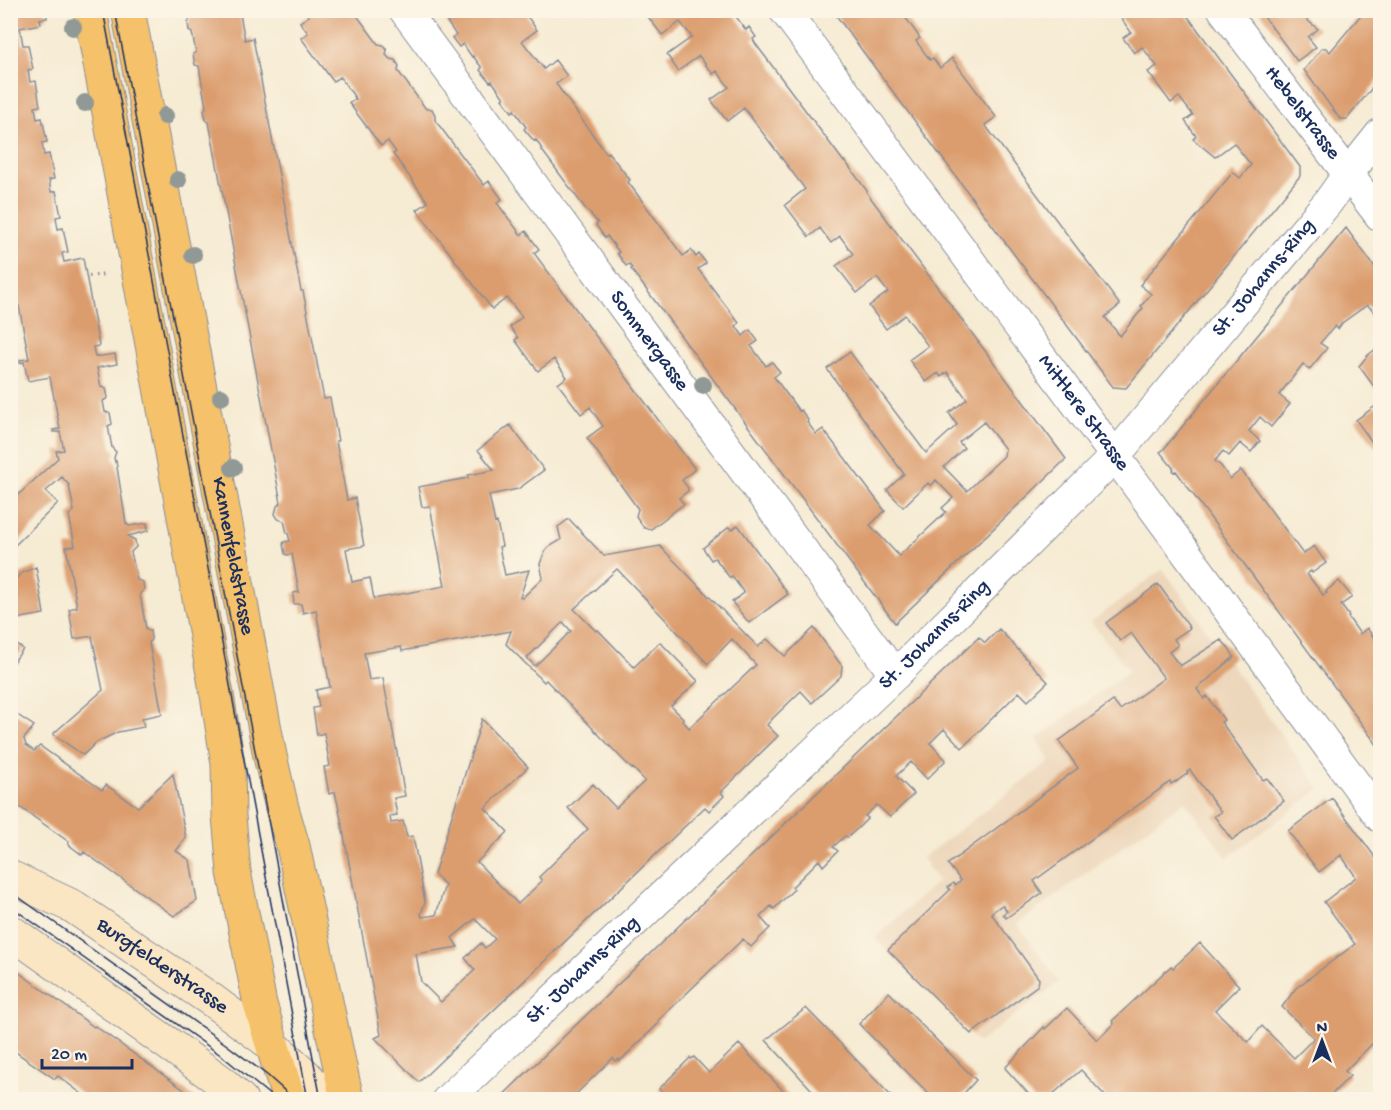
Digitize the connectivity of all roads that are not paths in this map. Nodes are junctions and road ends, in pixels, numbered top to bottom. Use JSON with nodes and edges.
{"nodes":[{"id":1,"x":90,"y":10,"type":"edge"},
{"id":2,"x":128,"y":10,"type":"edge"},
{"id":3,"x":404,"y":10,"type":"edge"},
{"id":4,"x":784,"y":10,"type":"edge"},
{"id":5,"x":1223,"y":10,"type":"edge"},
{"id":6,"x":1380,"y":134,"type":"edge"},
{"id":7,"x":1347,"y":174,"type":"junction"},
{"id":8,"x":1380,"y":216,"type":"edge"},
{"id":9,"x":1115,"y":456,"type":"junction"},
{"id":10,"x":895,"y":675,"type":"junction"},
{"id":11,"x":1380,"y":818,"type":"edge"},
{"id":12,"x":10,"y":877,"type":"edge"},
{"id":13,"x":10,"y":931,"type":"edge"},
{"id":14,"x":271,"y":1044,"type":"junction"},
{"id":15,"x":241,"y":1100,"type":"edge"},
{"id":16,"x":288,"y":1100,"type":"edge"},
{"id":17,"x":328,"y":1100,"type":"edge"},
{"id":18,"x":347,"y":1100,"type":"edge"},
{"id":19,"x":447,"y":1100,"type":"edge"}],
"edges":[{"from":1,"to":14,"type":"main road","name":"Kannenfeldstrasse"},
{"from":2,"to":18,"type":"main road","name":"Kannenfeldstrasse"},
{"from":3,"to":10,"type":"street","name":"Sommergasse"},
{"from":4,"to":9,"type":"street","name":"Mittlere Strasse"},
{"from":5,"to":7,"type":"street","name":"Hebelstrasse"},
{"from":6,"to":7,"type":"street","name":"St. Johanns-Ring"},
{"from":7,"to":8,"type":"street","name":"Hebelstrasse"},
{"from":7,"to":9,"type":"street","name":"St. Johanns-Ring"},
{"from":9,"to":10,"type":"street","name":"St. Johanns-Ring"},
{"from":9,"to":11,"type":"street","name":"Mittlere Strasse"},
{"from":10,"to":19,"type":"street","name":"St. Johanns-Ring"},
{"from":12,"to":14,"type":"main road","name":"Burgfelderstrasse"},
{"from":13,"to":15,"type":"main road"},
{"from":14,"to":16,"type":"main road","name":"Kannenfeldstrasse"},
{"from":14,"to":17,"type":"main road","name":"Burgfelderstrasse"}]}
